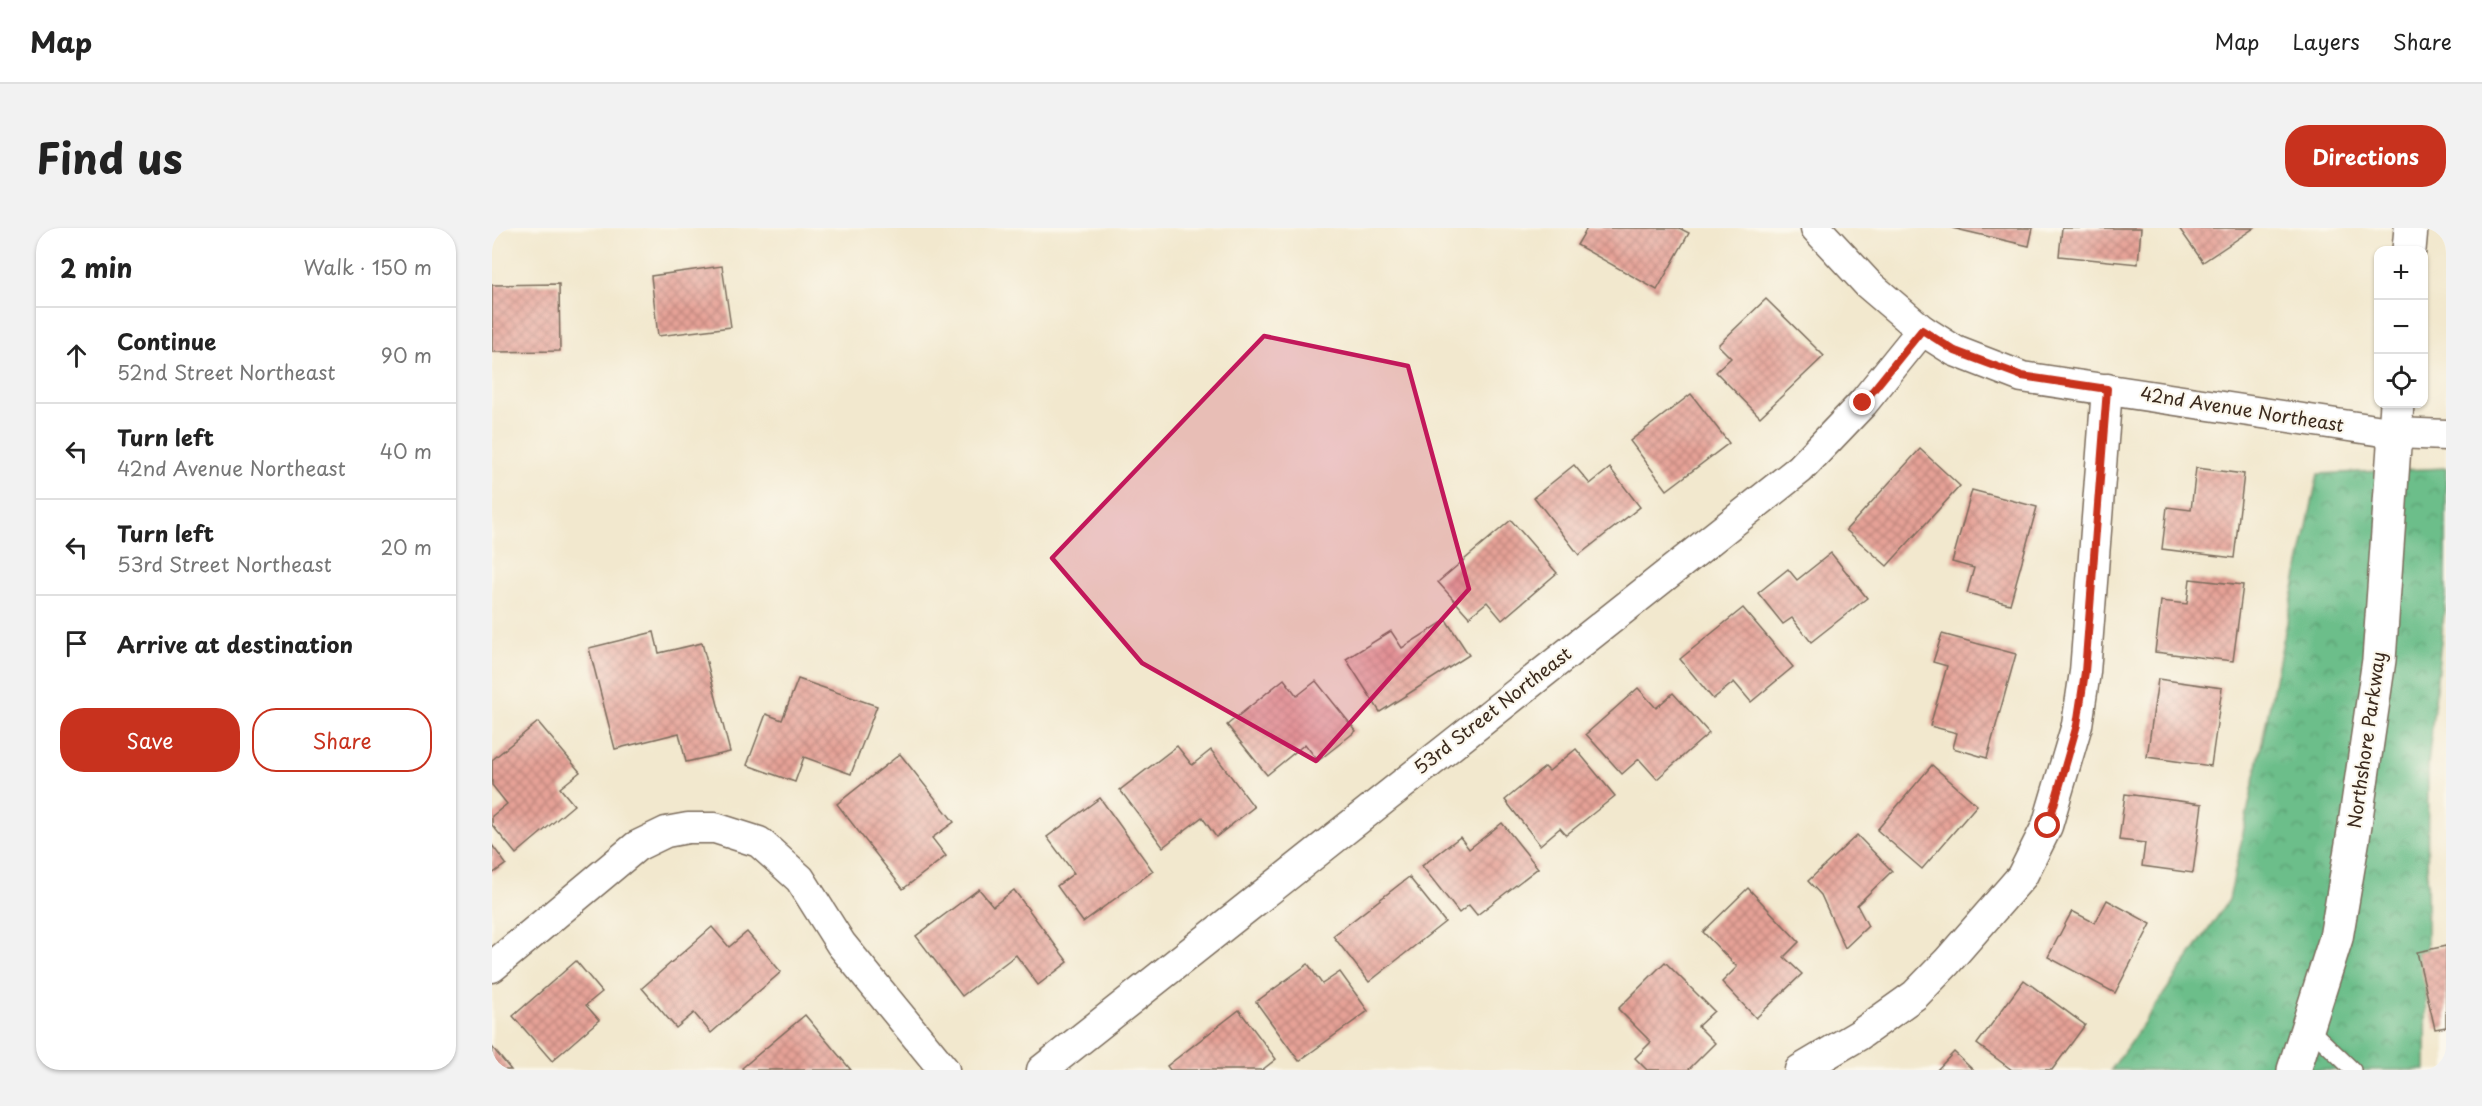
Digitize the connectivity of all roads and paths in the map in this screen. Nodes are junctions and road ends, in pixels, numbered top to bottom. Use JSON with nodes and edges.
{"nodes":[{"id":1,"x":1816,"y":228,"type":"edge"},
{"id":2,"x":2411,"y":228,"type":"edge"},
{"id":3,"x":2409,"y":246,"type":"edge"},
{"id":4,"x":1922,"y":330,"type":"junction"},
{"id":5,"x":2107,"y":389,"type":"junction"},
{"id":6,"x":2397,"y":418,"type":"edge"},
{"id":7,"x":2446,"y":435,"type":"edge"},
{"id":8,"x":492,"y":967,"type":"edge"},
{"id":9,"x":2307,"y":1026,"type":"junction"},
{"id":10,"x":944,"y":1070,"type":"edge"},
{"id":11,"x":1042,"y":1070,"type":"edge"},
{"id":12,"x":1800,"y":1070,"type":"edge"},
{"id":13,"x":2294,"y":1070,"type":"edge"},
{"id":14,"x":2353,"y":1070,"type":"edge"}],
"edges":[{"from":1,"to":4,"type":"street","name":"42nd Avenue Northeast"},
{"from":2,"to":3,"type":"street"},
{"from":4,"to":5,"type":"street","name":"42nd Avenue Northeast"},
{"from":4,"to":11,"type":"street","name":"53rd Street Northeast"},
{"from":5,"to":6,"type":"street","name":"42nd Avenue Northeast"},
{"from":5,"to":12,"type":"street"},
{"from":6,"to":7,"type":"street","name":"42nd Avenue Northeast"},
{"from":6,"to":9,"type":"street","name":"Northshore Parkway"},
{"from":8,"to":10,"type":"street"},
{"from":9,"to":13,"type":"street","name":"Northshore Parkway"},
{"from":9,"to":14,"type":"lane"}]}
